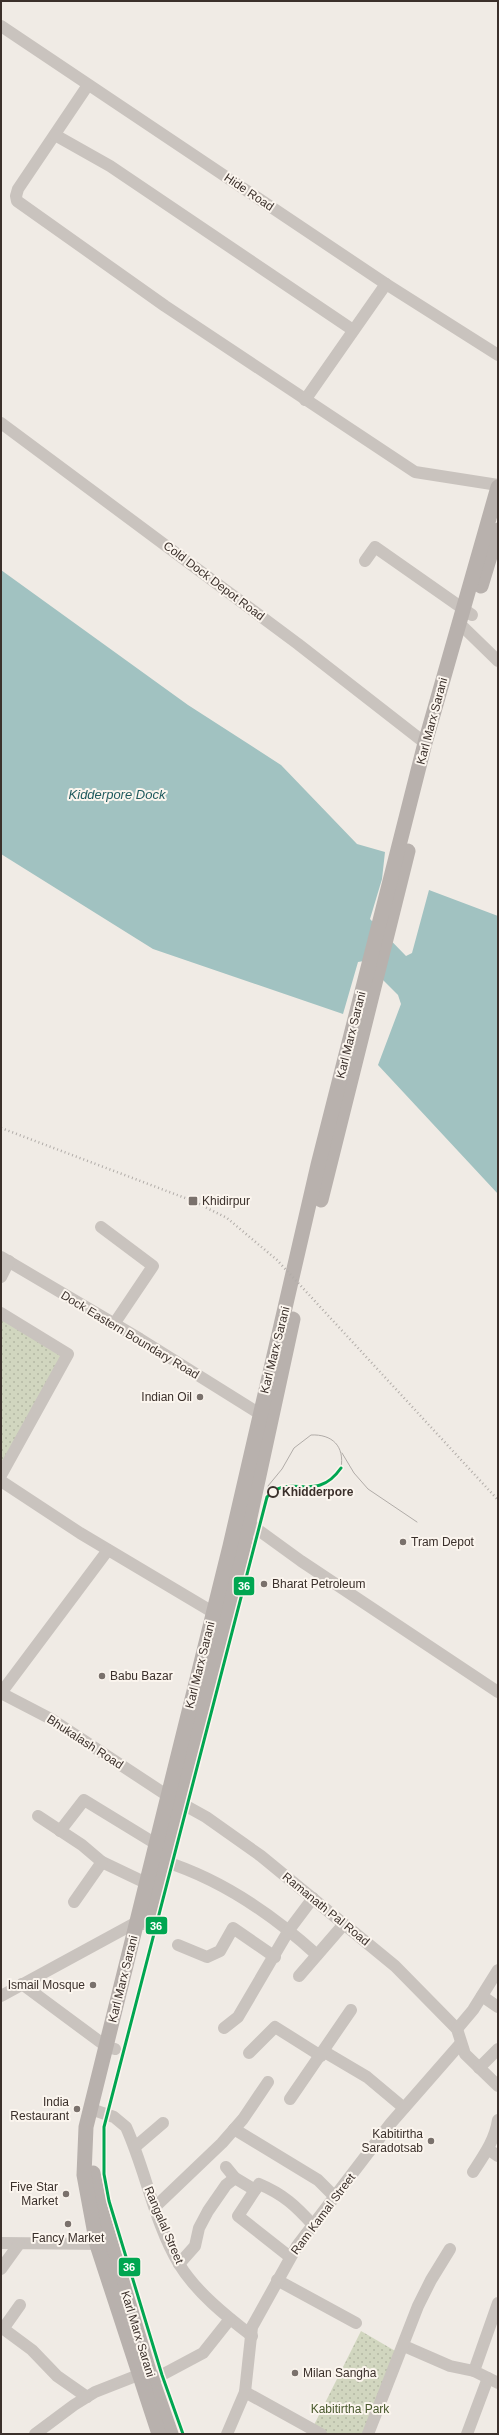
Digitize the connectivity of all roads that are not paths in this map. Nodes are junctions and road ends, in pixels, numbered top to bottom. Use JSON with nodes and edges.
{"nodes":[{"id":1,"x":1,"y":26,"type":"edge"},
{"id":2,"x":88,"y":84,"type":"junction"},
{"id":3,"x":55,"y":135,"type":"junction"},
{"id":4,"x":386,"y":284,"type":"junction"},
{"id":5,"x":352,"y":330,"type":"junction"},
{"id":6,"x":498,"y":355,"type":"edge"},
{"id":7,"x":305,"y":400,"type":"junction"},
{"id":8,"x":1,"y":423,"type":"edge"},
{"id":9,"x":498,"y":486,"type":"edge"},
{"id":10,"x":495,"y":509,"type":"edge"},
{"id":11,"x":498,"y":530,"type":"edge"},
{"id":12,"x":365,"y":561,"type":"dead end"},
{"id":13,"x":468,"y":612,"type":"junction"},
{"id":14,"x":463,"y":627,"type":"junction"},
{"id":15,"x":498,"y":661,"type":"edge"},
{"id":16,"x":425,"y":743,"type":"junction"},
{"id":17,"x":389,"y":904,"type":"junction"},
{"id":18,"x":368,"y":991,"type":"junction"},
{"id":19,"x":101,"y":1227,"type":"dead end"},
{"id":20,"x":5,"y":1259,"type":"edge"},
{"id":21,"x":1,"y":1277,"type":"edge"},
{"id":22,"x":1,"y":1313,"type":"edge"},
{"id":23,"x":114,"y":1324,"type":"junction"},
{"id":24,"x":260,"y":1414,"type":"junction"},
{"id":25,"x":1,"y":1475,"type":"edge"},
{"id":26,"x":1,"y":1481,"type":"edge"},
{"id":27,"x":246,"y":1520,"type":"junction"},
{"id":28,"x":108,"y":1550,"type":"junction"},
{"id":29,"x":219,"y":1617,"type":"junction"},
{"id":30,"x":498,"y":1692,"type":"edge"},
{"id":31,"x":1,"y":1693,"type":"edge"},
{"id":32,"x":173,"y":1799,"type":"junction"},
{"id":33,"x":38,"y":1816,"type":"dead end"},
{"id":34,"x":60,"y":1831,"type":"junction"},
{"id":35,"x":156,"y":1844,"type":"junction"},
{"id":36,"x":163,"y":1861,"type":"junction"},
{"id":37,"x":102,"y":1862,"type":"junction"},
{"id":38,"x":146,"y":1883,"type":"junction"},
{"id":39,"x":313,"y":1898,"type":"junction"},
{"id":40,"x":74,"y":1902,"type":"dead end"},
{"id":41,"x":142,"y":1924,"type":"junction"},
{"id":42,"x":344,"y":1924,"type":"junction"},
{"id":43,"x":289,"y":1930,"type":"junction"},
{"id":44,"x":178,"y":1945,"type":"dead end"},
{"id":45,"x":316,"y":1955,"type":"junction"},
{"id":46,"x":275,"y":1957,"type":"junction"},
{"id":47,"x":498,"y":1970,"type":"edge"},
{"id":48,"x":299,"y":1976,"type":"dead end"},
{"id":49,"x":22,"y":1984,"type":"junction"},
{"id":50,"x":1,"y":1996,"type":"edge"},
{"id":51,"x":482,"y":1996,"type":"junction"},
{"id":52,"x":498,"y":2007,"type":"edge"},
{"id":53,"x":351,"y":2010,"type":"dead end"},
{"id":54,"x":224,"y":2028,"type":"dead end"},
{"id":55,"x":457,"y":2029,"type":"junction"},
{"id":56,"x":462,"y":2044,"type":"junction"},
{"id":57,"x":111,"y":2048,"type":"junction"},
{"id":58,"x":498,"y":2049,"type":"edge"},
{"id":59,"x":249,"y":2054,"type":"dead end"},
{"id":60,"x":322,"y":2054,"type":"junction"},
{"id":61,"x":479,"y":2068,"type":"junction"},
{"id":62,"x":268,"y":2082,"type":"dead end"},
{"id":63,"x":498,"y":2086,"type":"edge"},
{"id":64,"x":290,"y":2099,"type":"dead end"},
{"id":65,"x":404,"y":2108,"type":"junction"},
{"id":66,"x":95,"y":2111,"type":"junction"},
{"id":67,"x":498,"y":2120,"type":"edge"},
{"id":68,"x":163,"y":2123,"type":"dead end"},
{"id":69,"x":234,"y":2129,"type":"junction"},
{"id":70,"x":135,"y":2147,"type":"junction"},
{"id":71,"x":488,"y":2149,"type":"junction"},
{"id":72,"x":498,"y":2156,"type":"edge"},
{"id":73,"x":226,"y":2167,"type":"dead end"},
{"id":74,"x":473,"y":2172,"type":"dead end"},
{"id":75,"x":235,"y":2178,"type":"junction"},
{"id":76,"x":255,"y":2190,"type":"junction"},
{"id":77,"x":335,"y":2197,"type":"junction"},
{"id":78,"x":155,"y":2207,"type":"junction"},
{"id":79,"x":313,"y":2225,"type":"junction"},
{"id":80,"x":1,"y":2243,"type":"edge"},
{"id":81,"x":19,"y":2244,"type":"junction"},
{"id":82,"x":104,"y":2244,"type":"junction"},
{"id":83,"x":450,"y":2250,"type":"dead end"},
{"id":84,"x":290,"y":2257,"type":"junction"},
{"id":85,"x":179,"y":2264,"type":"junction"},
{"id":86,"x":1,"y":2269,"type":"edge"},
{"id":87,"x":277,"y":2280,"type":"junction"},
{"id":88,"x":498,"y":2303,"type":"edge"},
{"id":89,"x":20,"y":2305,"type":"dead end"},
{"id":90,"x":230,"y":2319,"type":"junction"},
{"id":91,"x":356,"y":2323,"type":"dead end"},
{"id":92,"x":2,"y":2328,"type":"edge"},
{"id":93,"x":252,"y":2336,"type":"junction"},
{"id":94,"x":404,"y":2346,"type":"junction"},
{"id":95,"x":474,"y":2371,"type":"junction"},
{"id":96,"x":148,"y":2375,"type":"junction"},
{"id":97,"x":493,"y":2381,"type":"edge"},
{"id":98,"x":245,"y":2392,"type":"junction"},
{"id":99,"x":87,"y":2397,"type":"junction"},
{"id":100,"x":35,"y":2434,"type":"edge"},
{"id":101,"x":159,"y":2434,"type":"edge"},
{"id":102,"x":171,"y":2434,"type":"edge"},
{"id":103,"x":227,"y":2434,"type":"edge"},
{"id":104,"x":321,"y":2434,"type":"edge"},
{"id":105,"x":368,"y":2434,"type":"edge"},
{"id":106,"x":467,"y":2434,"type":"edge"}],
"edges":[{"from":1,"to":2,"type":"street","name":"Hide Road"},
{"from":2,"to":3,"type":"street"},
{"from":2,"to":4,"type":"street","name":"Hide Road"},
{"from":3,"to":5,"type":"street"},
{"from":3,"to":7,"type":"street"},
{"from":4,"to":5,"type":"street"},
{"from":4,"to":6,"type":"street","name":"Hide Road"},
{"from":5,"to":7,"type":"street"},
{"from":7,"to":9,"type":"street"},
{"from":8,"to":16,"type":"street","name":"Cold Dock Depot Road"},
{"from":9,"to":10,"type":"main road","name":"Karl Marx Sarani"},
{"from":10,"to":13,"type":"main road","name":"Karl Marx Sarani"},
{"from":11,"to":13,"type":"main road"},
{"from":12,"to":13,"type":"street"},
{"from":13,"to":14,"type":"main road","name":"Karl Marx Sarani"},
{"from":14,"to":15,"type":"street"},
{"from":14,"to":16,"type":"main road","name":"Karl Marx Sarani"},
{"from":14,"to":17,"type":"main road"},
{"from":16,"to":17,"type":"main road","name":"Karl Marx Sarani"},
{"from":17,"to":18,"type":"main road","name":"Karl Marx Sarani"},
{"from":18,"to":24,"type":"main road","name":"Karl Marx Sarani"},
{"from":18,"to":27,"type":"main road"},
{"from":19,"to":23,"type":"street"},
{"from":20,"to":21,"type":"street"},
{"from":20,"to":23,"type":"street","name":"Dock Eastern Boundary Road"},
{"from":22,"to":25,"type":"street"},
{"from":23,"to":24,"type":"street","name":"Dock Eastern Boundary Road"},
{"from":24,"to":27,"type":"main road","name":"Karl Marx Sarani"},
{"from":26,"to":28,"type":"street"},
{"from":27,"to":29,"type":"main road","name":"Karl Marx Sarani"},
{"from":27,"to":30,"type":"street"},
{"from":28,"to":29,"type":"street"},
{"from":28,"to":31,"type":"street"},
{"from":29,"to":32,"type":"main road","name":"Karl Marx Sarani"},
{"from":31,"to":32,"type":"street","name":"Bhukalash Road"},
{"from":32,"to":35,"type":"main road","name":"Karl Marx Sarani"},
{"from":32,"to":36,"type":"main road"},
{"from":32,"to":39,"type":"street","name":"Ramanath Pal Road"},
{"from":33,"to":34,"type":"street"},
{"from":34,"to":35,"type":"street"},
{"from":34,"to":37,"type":"street"},
{"from":35,"to":38,"type":"main road","name":"Karl Marx Sarani"},
{"from":36,"to":41,"type":"main road"},
{"from":36,"to":43,"type":"street"},
{"from":37,"to":38,"type":"street"},
{"from":37,"to":40,"type":"street"},
{"from":38,"to":41,"type":"main road","name":"Karl Marx Sarani"},
{"from":39,"to":42,"type":"street","name":"Ramanath Pal Road"},
{"from":39,"to":43,"type":"street"},
{"from":41,"to":49,"type":"street"},
{"from":41,"to":57,"type":"main road","name":"Karl Marx Sarani"},
{"from":42,"to":45,"type":"street"},
{"from":42,"to":55,"type":"street","name":"Ramanath Pal Road"},
{"from":43,"to":45,"type":"street"},
{"from":43,"to":46,"type":"street"},
{"from":44,"to":46,"type":"street"},
{"from":45,"to":48,"type":"street"},
{"from":46,"to":54,"type":"street"},
{"from":47,"to":51,"type":"street"},
{"from":49,"to":50,"type":"street"},
{"from":49,"to":57,"type":"street"},
{"from":51,"to":52,"type":"street"},
{"from":51,"to":55,"type":"street"},
{"from":53,"to":60,"type":"street"},
{"from":55,"to":56,"type":"street","name":"Ramanath Pal Road"},
{"from":56,"to":61,"type":"street","name":"Ramanath Pal Road"},
{"from":56,"to":65,"type":"street","name":"Ram Kamal Street"},
{"from":57,"to":66,"type":"main road","name":"Karl Marx Sarani"},
{"from":58,"to":61,"type":"street"},
{"from":59,"to":60,"type":"street"},
{"from":60,"to":64,"type":"street"},
{"from":60,"to":65,"type":"street"},
{"from":61,"to":63,"type":"street","name":"Ramanath Pal Road"},
{"from":62,"to":69,"type":"street"},
{"from":65,"to":77,"type":"street","name":"Ram Kamal Street"},
{"from":66,"to":70,"type":"street","name":"Rangalal Street"},
{"from":66,"to":82,"type":"main road","name":"Karl Marx Sarani"},
{"from":67,"to":71,"type":"street"},
{"from":68,"to":70,"type":"street"},
{"from":69,"to":77,"type":"street"},
{"from":69,"to":78,"type":"street"},
{"from":70,"to":78,"type":"street","name":"Rangalal Street"},
{"from":71,"to":72,"type":"street"},
{"from":71,"to":74,"type":"street"},
{"from":73,"to":75,"type":"street"},
{"from":75,"to":76,"type":"street"},
{"from":75,"to":85,"type":"street"},
{"from":76,"to":79,"type":"street"},
{"from":76,"to":84,"type":"street"},
{"from":77,"to":79,"type":"street","name":"Ram Kamal Street"},
{"from":78,"to":85,"type":"street","name":"Rangalal Street"},
{"from":79,"to":84,"type":"street","name":"Ram Kamal Street"},
{"from":80,"to":81,"type":"street"},
{"from":81,"to":82,"type":"street"},
{"from":81,"to":86,"type":"street"},
{"from":82,"to":96,"type":"main road","name":"Karl Marx Sarani"},
{"from":83,"to":94,"type":"street"},
{"from":84,"to":87,"type":"street","name":"Ram Kamal Street"},
{"from":85,"to":90,"type":"street","name":"Rangalal Street"},
{"from":87,"to":91,"type":"street"},
{"from":87,"to":93,"type":"street","name":"Ram Kamal Street"},
{"from":88,"to":95,"type":"street"},
{"from":89,"to":92,"type":"street"},
{"from":90,"to":93,"type":"street","name":"Rangalal Street"},
{"from":90,"to":96,"type":"street"},
{"from":92,"to":99,"type":"street"},
{"from":93,"to":98,"type":"street","name":"Ram Kamal Street"},
{"from":94,"to":95,"type":"street"},
{"from":94,"to":105,"type":"street"},
{"from":95,"to":97,"type":"street"},
{"from":96,"to":99,"type":"street"},
{"from":96,"to":101,"type":"main road"},
{"from":96,"to":102,"type":"main road","name":"Karl Marx Sarani"},
{"from":97,"to":106,"type":"street"},
{"from":98,"to":103,"type":"street","name":"Ram Kamal Street"},
{"from":98,"to":104,"type":"street"},
{"from":99,"to":100,"type":"street"}]}
